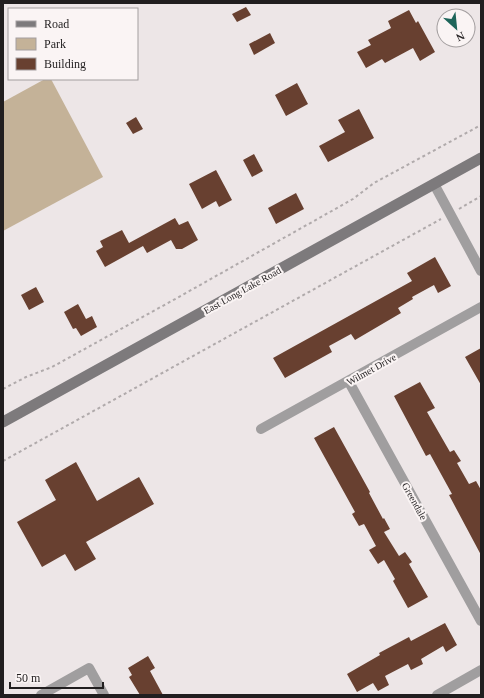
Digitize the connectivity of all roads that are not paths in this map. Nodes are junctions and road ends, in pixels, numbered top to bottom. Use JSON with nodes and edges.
{"nodes":[{"id":1,"x":481,"y":158,"type":"edge"},
{"id":2,"x":434,"y":184,"type":"junction"},
{"id":3,"x":481,"y":271,"type":"edge"},
{"id":4,"x":481,"y":307,"type":"edge"},
{"id":5,"x":349,"y":382,"type":"junction"},
{"id":6,"x":3,"y":422,"type":"edge"},
{"id":7,"x":261,"y":429,"type":"dead end"},
{"id":8,"x":481,"y":621,"type":"edge"},
{"id":9,"x":481,"y":670,"type":"edge"},
{"id":10,"x":41,"y":695,"type":"edge"},
{"id":11,"x":104,"y":695,"type":"edge"},
{"id":12,"x":437,"y":695,"type":"edge"}],
"edges":[{"from":1,"to":2,"type":"main road","name":"East Long Lake Road"},
{"from":2,"to":3,"type":"street"},
{"from":2,"to":6,"type":"main road","name":"East Long Lake Road"},
{"from":4,"to":5,"type":"street","name":"Wilmet Drive"},
{"from":5,"to":7,"type":"street","name":"Wilmet Drive"},
{"from":5,"to":8,"type":"street","name":"Greendale"},
{"from":9,"to":12,"type":"street"},
{"from":10,"to":11,"type":"street"}]}
